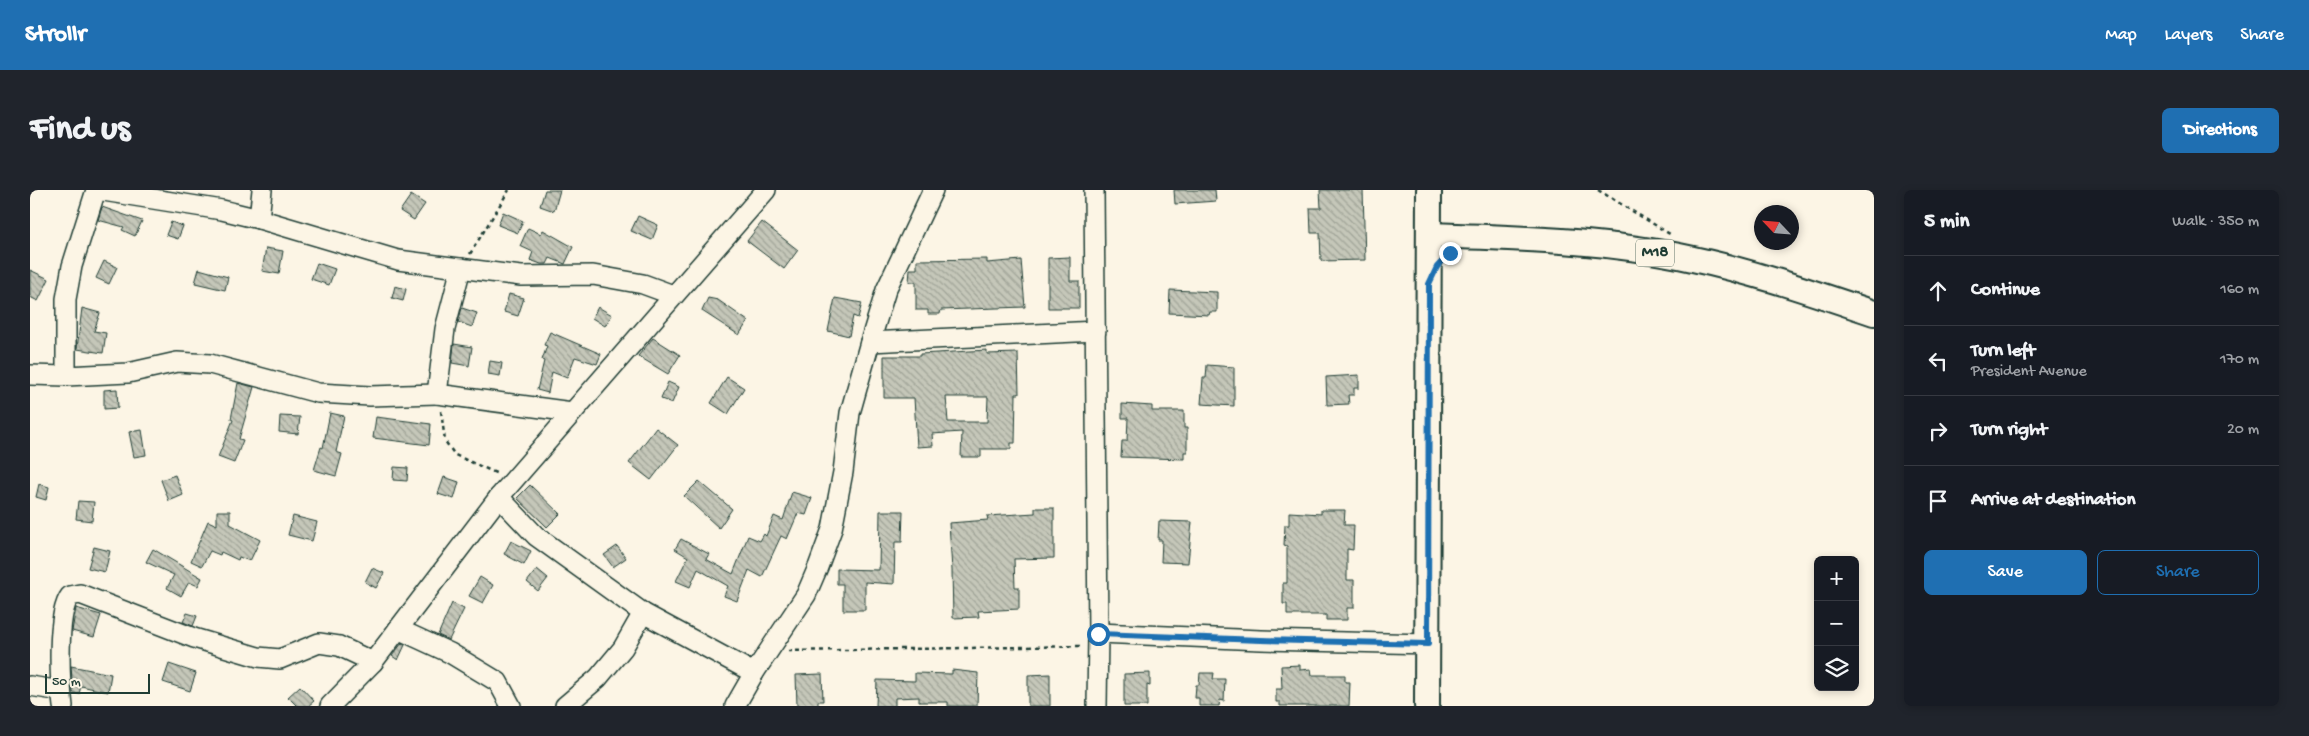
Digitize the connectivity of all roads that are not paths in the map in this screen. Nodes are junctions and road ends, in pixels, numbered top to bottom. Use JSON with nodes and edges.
{"nodes":[{"id":1,"x":97,"y":190,"type":"edge"},
{"id":2,"x":262,"y":190,"type":"edge"},
{"id":3,"x":766,"y":190,"type":"edge"},
{"id":4,"x":934,"y":190,"type":"edge"},
{"id":5,"x":1094,"y":190,"type":"edge"},
{"id":6,"x":1429,"y":192,"type":"edge"},
{"id":7,"x":259,"y":219,"type":"junction"},
{"id":8,"x":1429,"y":235,"type":"junction"},
{"id":9,"x":1484,"y":237,"type":"junction"},
{"id":10,"x":461,"y":268,"type":"junction"},
{"id":11,"x":1429,"y":284,"type":"junction"},
{"id":12,"x":672,"y":295,"type":"junction"},
{"id":13,"x":1874,"y":313,"type":"edge"},
{"id":14,"x":1096,"y":331,"type":"junction"},
{"id":15,"x":870,"y":342,"type":"junction"},
{"id":16,"x":30,"y":375,"type":"edge"},
{"id":17,"x":66,"y":376,"type":"junction"},
{"id":18,"x":437,"y":394,"type":"junction"},
{"id":19,"x":572,"y":412,"type":"junction"},
{"id":20,"x":499,"y":497,"type":"junction"},
{"id":21,"x":643,"y":613,"type":"junction"},
{"id":22,"x":398,"y":629,"type":"junction"},
{"id":23,"x":1098,"y":640,"type":"junction"},
{"id":24,"x":1428,"y":644,"type":"junction"},
{"id":25,"x":373,"y":662,"type":"junction"},
{"id":26,"x":754,"y":673,"type":"junction"},
{"id":27,"x":30,"y":686,"type":"edge"},
{"id":28,"x":62,"y":698,"type":"edge"},
{"id":29,"x":330,"y":706,"type":"edge"},
{"id":30,"x":511,"y":706,"type":"edge"},
{"id":31,"x":565,"y":706,"type":"edge"},
{"id":32,"x":735,"y":706,"type":"edge"},
{"id":33,"x":1097,"y":706,"type":"edge"},
{"id":34,"x":1427,"y":706,"type":"edge"}],
"edges":[{"from":1,"to":7,"type":"street"},
{"from":1,"to":17,"type":"street"},
{"from":2,"to":7,"type":"street"},
{"from":3,"to":12,"type":"street"},
{"from":4,"to":15,"type":"street"},
{"from":5,"to":14,"type":"street"},
{"from":6,"to":8,"type":"main road"},
{"from":6,"to":9,"type":"main road"},
{"from":7,"to":10,"type":"street"},
{"from":8,"to":9,"type":"main road","number":"M18"},
{"from":8,"to":11,"type":"main road"},
{"from":9,"to":11,"type":"main road"},
{"from":9,"to":13,"type":"main road","number":"M18"},
{"from":10,"to":12,"type":"street"},
{"from":10,"to":18,"type":"street"},
{"from":11,"to":24,"type":"main road"},
{"from":12,"to":19,"type":"street"},
{"from":14,"to":15,"type":"street"},
{"from":14,"to":23,"type":"street"},
{"from":15,"to":26,"type":"street"},
{"from":16,"to":17,"type":"street"},
{"from":17,"to":18,"type":"street"},
{"from":18,"to":19,"type":"street"},
{"from":19,"to":20,"type":"street"},
{"from":20,"to":21,"type":"street"},
{"from":20,"to":22,"type":"street"},
{"from":21,"to":26,"type":"street"},
{"from":21,"to":31,"type":"street"},
{"from":22,"to":25,"type":"street"},
{"from":22,"to":30,"type":"street"},
{"from":23,"to":24,"type":"street"},
{"from":23,"to":33,"type":"street"},
{"from":24,"to":34,"type":"main road"},
{"from":25,"to":28,"type":"street"},
{"from":25,"to":29,"type":"street"},
{"from":26,"to":32,"type":"street"},
{"from":27,"to":28,"type":"street"}]}
